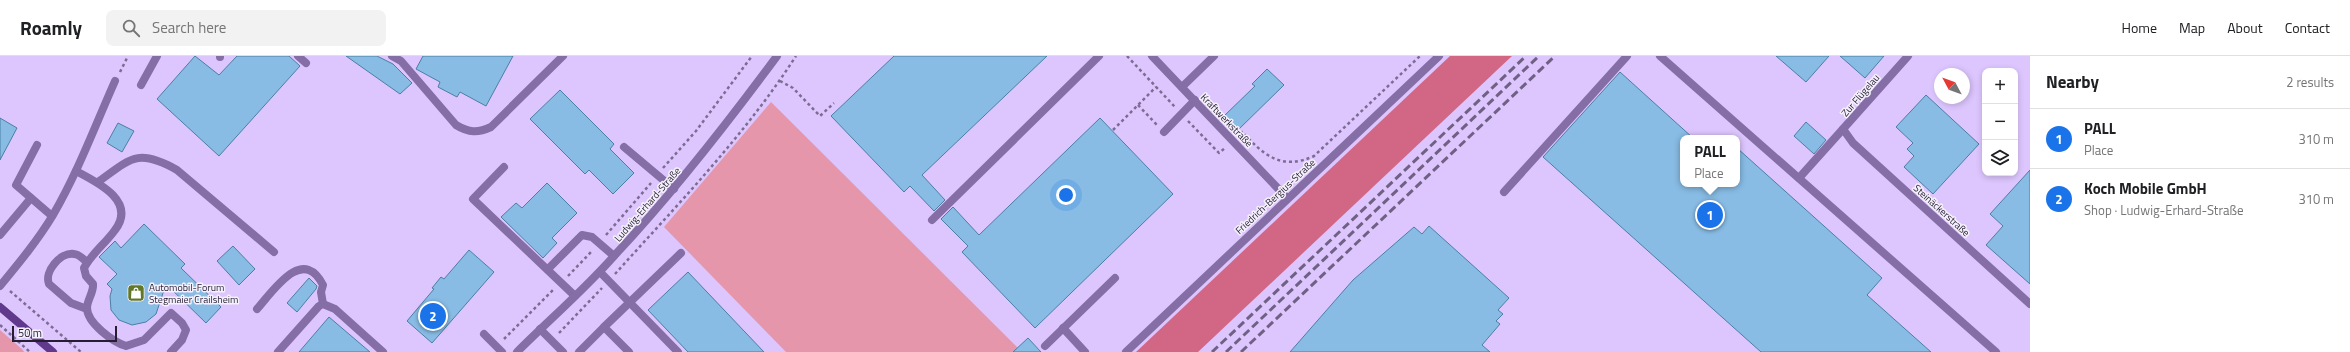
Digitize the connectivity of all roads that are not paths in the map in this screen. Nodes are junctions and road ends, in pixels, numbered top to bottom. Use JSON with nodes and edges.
{"nodes":[{"id":1,"x":157,"y":56,"type":"edge"},
{"id":2,"x":298,"y":56,"type":"edge"},
{"id":3,"x":392,"y":56,"type":"edge"},
{"id":4,"x":563,"y":56,"type":"edge"},
{"id":5,"x":777,"y":56,"type":"edge"},
{"id":6,"x":1099,"y":56,"type":"edge"},
{"id":7,"x":1152,"y":56,"type":"edge"},
{"id":8,"x":1214,"y":56,"type":"edge"},
{"id":9,"x":1439,"y":56,"type":"edge"},
{"id":10,"x":1627,"y":56,"type":"edge"},
{"id":11,"x":1660,"y":56,"type":"edge"},
{"id":12,"x":1908,"y":56,"type":"edge"},
{"id":13,"x":306,"y":63,"type":"dead end"},
{"id":14,"x":115,"y":81,"type":"road end"},
{"id":15,"x":141,"y":85,"type":"dead end"},
{"id":16,"x":1182,"y":87,"type":"junction"},
{"id":17,"x":1195,"y":100,"type":"junction"},
{"id":18,"x":1843,"y":129,"type":"junction"},
{"id":19,"x":1164,"y":132,"type":"road end"},
{"id":20,"x":37,"y":145,"type":"dead end"},
{"id":21,"x":624,"y":147,"type":"dead end"},
{"id":22,"x":504,"y":167,"type":"dead end"},
{"id":23,"x":76,"y":172,"type":"junction"},
{"id":24,"x":1799,"y":178,"type":"junction"},
{"id":25,"x":98,"y":182,"type":"junction"},
{"id":26,"x":674,"y":189,"type":"junction"},
{"id":27,"x":1504,"y":192,"type":"dead end"},
{"id":28,"x":30,"y":198,"type":"junction"},
{"id":29,"x":1287,"y":198,"type":"junction"},
{"id":30,"x":52,"y":216,"type":"junction"},
{"id":31,"x":932,"y":220,"type":"dead end"},
{"id":32,"x":1,"y":232,"type":"edge"},
{"id":33,"x":274,"y":252,"type":"dead end"},
{"id":34,"x":681,"y":253,"type":"dead end"},
{"id":35,"x":614,"y":256,"type":"junction"},
{"id":36,"x":87,"y":262,"type":"junction"},
{"id":37,"x":548,"y":269,"type":"junction"},
{"id":38,"x":600,"y":272,"type":"junction"},
{"id":39,"x":1115,"y":278,"type":"dead end"},
{"id":40,"x":1,"y":285,"type":"edge"},
{"id":41,"x":575,"y":296,"type":"junction"},
{"id":42,"x":630,"y":302,"type":"junction"},
{"id":43,"x":324,"y":304,"type":"junction"},
{"id":44,"x":2030,"y":304,"type":"edge"},
{"id":45,"x":0,"y":307,"type":"edge"},
{"id":46,"x":87,"y":309,"type":"junction"},
{"id":47,"x":257,"y":309,"type":"dead end"},
{"id":48,"x":604,"y":327,"type":"junction"},
{"id":49,"x":1064,"y":328,"type":"junction"},
{"id":50,"x":540,"y":329,"type":"junction"},
{"id":51,"x":484,"y":334,"type":"dead end"},
{"id":52,"x":1045,"y":346,"type":"dead end"},
{"id":53,"x":132,"y":348,"type":"edge"},
{"id":54,"x":499,"y":349,"type":"edge"},
{"id":55,"x":53,"y":352,"type":"edge"},
{"id":56,"x":171,"y":352,"type":"edge"},
{"id":57,"x":278,"y":352,"type":"edge"},
{"id":58,"x":383,"y":352,"type":"edge"},
{"id":59,"x":517,"y":352,"type":"edge"},
{"id":60,"x":564,"y":352,"type":"edge"},
{"id":61,"x":578,"y":352,"type":"edge"},
{"id":62,"x":629,"y":352,"type":"edge"},
{"id":63,"x":678,"y":352,"type":"edge"},
{"id":64,"x":1085,"y":352,"type":"edge"},
{"id":65,"x":1126,"y":352,"type":"edge"},
{"id":66,"x":1996,"y":352,"type":"edge"}],
"edges":[{"from":1,"to":15,"type":"street"},
{"from":2,"to":13,"type":"street"},
{"from":3,"to":4,"type":"street"},
{"from":5,"to":26,"type":"street","name":"Ludwig-Erhard-Straße"},
{"from":6,"to":31,"type":"street"},
{"from":7,"to":16,"type":"street","name":"Kraftwerkstraße"},
{"from":8,"to":16,"type":"street"},
{"from":9,"to":29,"type":"street","name":"Friedrich-Bergius-Straße"},
{"from":10,"to":27,"type":"street"},
{"from":11,"to":24,"type":"street"},
{"from":12,"to":18,"type":"street","name":"Zur Flügelau"},
{"from":14,"to":23,"type":"street"},
{"from":16,"to":17,"type":"street","name":"Kraftwerkstraße"},
{"from":17,"to":19,"type":"street"},
{"from":17,"to":29,"type":"street","name":"Kraftwerkstraße"},
{"from":18,"to":24,"type":"street","name":"Zur Flügelau"},
{"from":18,"to":44,"type":"street","name":"Steinäckerstraße"},
{"from":20,"to":28,"type":"street"},
{"from":21,"to":26,"type":"street"},
{"from":22,"to":37,"type":"street"},
{"from":23,"to":25,"type":"street"},
{"from":23,"to":30,"type":"street"},
{"from":24,"to":66,"type":"street"},
{"from":25,"to":33,"type":"street"},
{"from":25,"to":36,"type":"street"},
{"from":26,"to":35,"type":"street","name":"Ludwig-Erhard-Straße"},
{"from":28,"to":30,"type":"street"},
{"from":28,"to":32,"type":"street"},
{"from":29,"to":65,"type":"street","name":"Friedrich-Bergius-Straße"},
{"from":30,"to":40,"type":"street"},
{"from":34,"to":42,"type":"street"},
{"from":35,"to":37,"type":"street"},
{"from":35,"to":38,"type":"street","name":"Ludwig-Erhard-Straße"},
{"from":36,"to":46,"type":"street"},
{"from":36,"to":46,"type":"street"},
{"from":37,"to":41,"type":"street"},
{"from":38,"to":41,"type":"street","name":"Ludwig-Erhard-Straße"},
{"from":38,"to":42,"type":"street"},
{"from":39,"to":49,"type":"street"},
{"from":41,"to":50,"type":"street","name":"Ludwig-Erhard-Straße"},
{"from":42,"to":48,"type":"street"},
{"from":42,"to":63,"type":"street"},
{"from":43,"to":47,"type":"street"},
{"from":43,"to":57,"type":"street"},
{"from":43,"to":58,"type":"street"},
{"from":45,"to":55,"type":"main road"},
{"from":46,"to":53,"type":"street"},
{"from":48,"to":61,"type":"street"},
{"from":48,"to":62,"type":"street"},
{"from":49,"to":52,"type":"street"},
{"from":49,"to":64,"type":"street"},
{"from":50,"to":59,"type":"street","name":"Ludwig-Erhard-Straße"},
{"from":50,"to":60,"type":"street"},
{"from":51,"to":54,"type":"street"},
{"from":53,"to":56,"type":"street"}]}
